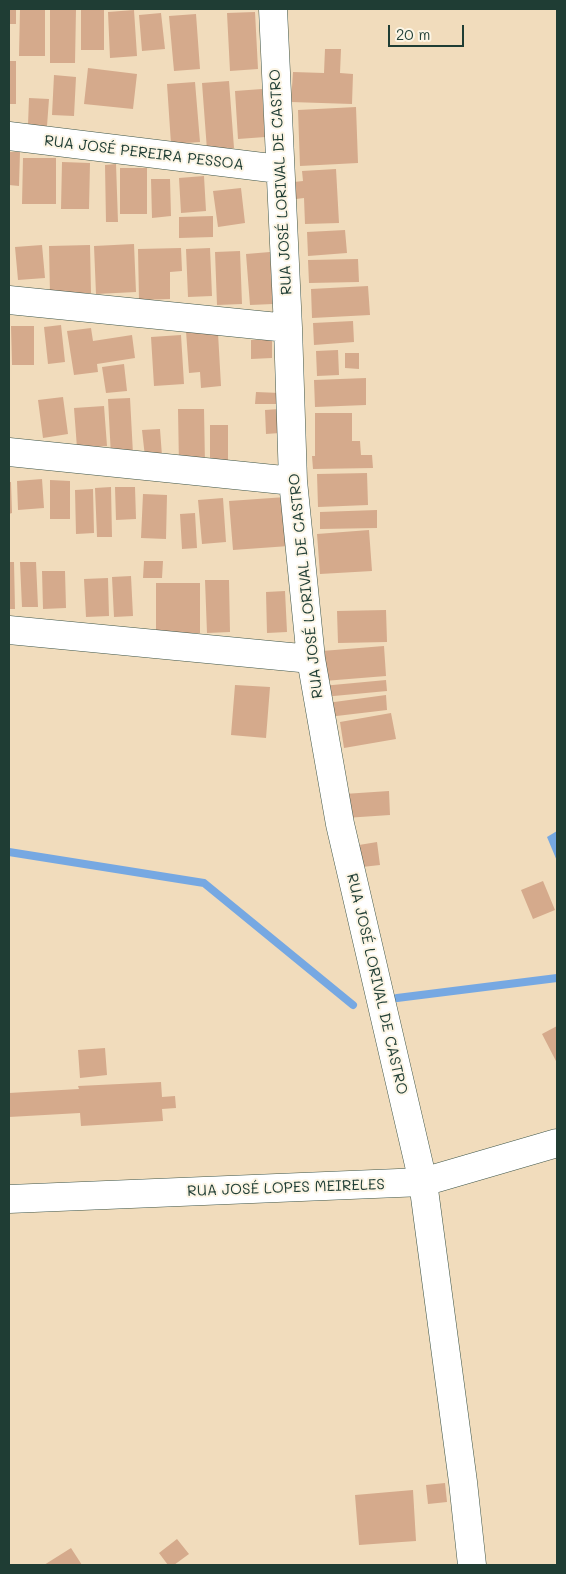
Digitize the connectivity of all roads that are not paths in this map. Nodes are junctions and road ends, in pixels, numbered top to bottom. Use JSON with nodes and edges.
{"nodes":[{"id":1,"x":273,"y":9,"type":"edge"},
{"id":2,"x":9,"y":136,"type":"edge"},
{"id":3,"x":279,"y":169,"type":"junction"},
{"id":4,"x":9,"y":300,"type":"edge"},
{"id":5,"x":288,"y":328,"type":"junction"},
{"id":6,"x":9,"y":452,"type":"edge"},
{"id":7,"x":293,"y":481,"type":"junction"},
{"id":8,"x":9,"y":630,"type":"edge"},
{"id":9,"x":311,"y":659,"type":"junction"},
{"id":10,"x":557,"y":1143,"type":"edge"},
{"id":11,"x":423,"y":1182,"type":"junction"},
{"id":12,"x":9,"y":1199,"type":"edge"},
{"id":13,"x":472,"y":1565,"type":"edge"}],
"edges":[{"from":1,"to":3,"type":"street","name":"RUA JOSÉ LORIVAL DE CASTRO"},
{"from":2,"to":3,"type":"street","name":"RUA JOSÉ PEREIRA PESSOA"},
{"from":3,"to":5,"type":"street","name":"RUA JOSÉ LORIVAL DE CASTRO"},
{"from":4,"to":5,"type":"street"},
{"from":5,"to":7,"type":"street","name":"RUA JOSÉ LORIVAL DE CASTRO"},
{"from":6,"to":7,"type":"street"},
{"from":7,"to":9,"type":"street","name":"RUA JOSÉ LORIVAL DE CASTRO"},
{"from":8,"to":9,"type":"street"},
{"from":9,"to":11,"type":"street","name":"RUA JOSÉ LORIVAL DE CASTRO"},
{"from":10,"to":11,"type":"street","name":"RUA JOSÉ LOPES MEIRELES"},
{"from":11,"to":12,"type":"street","name":"RUA JOSÉ LOPES MEIRELES"},
{"from":11,"to":13,"type":"street","name":"RUA JOSÉ LORIVAL DE CASTRO"}]}
